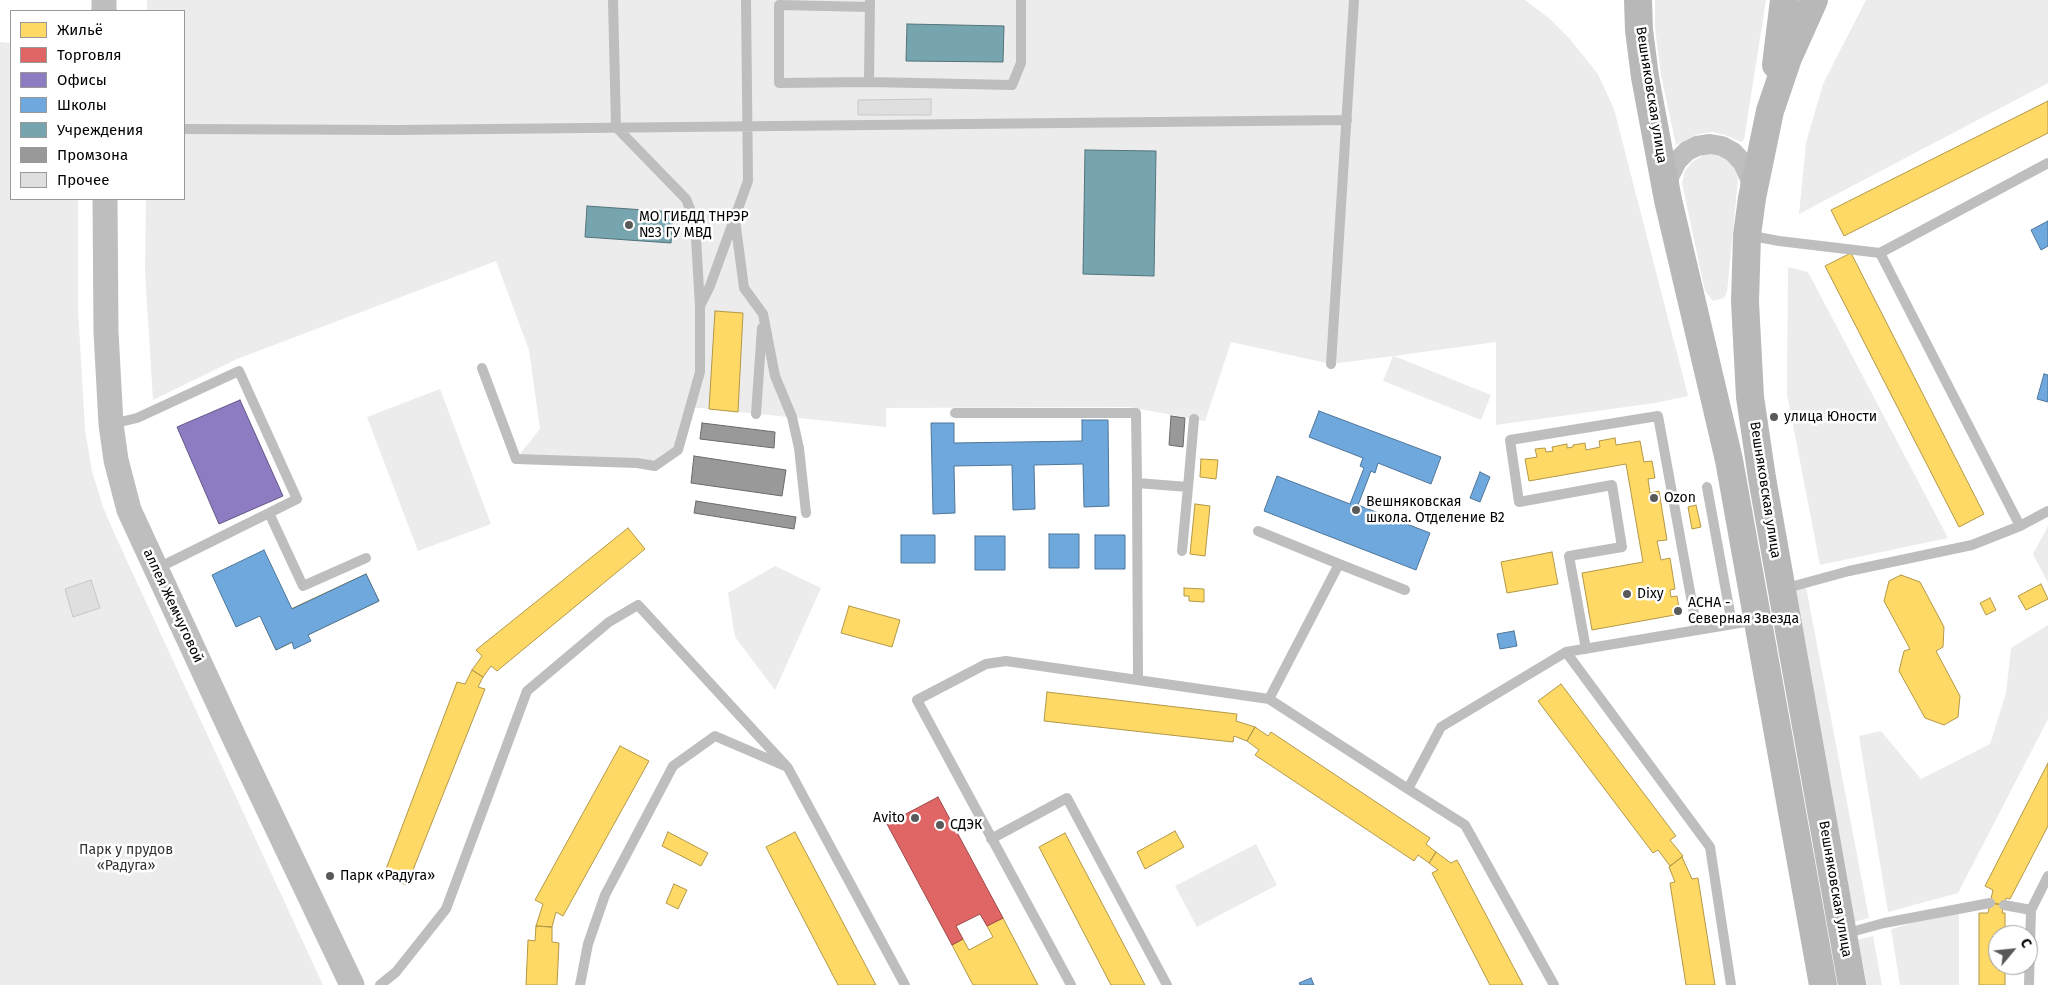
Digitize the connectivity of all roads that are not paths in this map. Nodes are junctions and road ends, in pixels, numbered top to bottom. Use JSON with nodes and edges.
{"nodes":[{"id":1,"x":612,"y":0,"type":"edge"},
{"id":2,"x":746,"y":0,"type":"edge"},
{"id":3,"x":1021,"y":0,"type":"edge"},
{"id":4,"x":1354,"y":0,"type":"edge"},
{"id":5,"x":1638,"y":0,"type":"edge"},
{"id":6,"x":1784,"y":0,"type":"edge"},
{"id":7,"x":1814,"y":0,"type":"edge"},
{"id":8,"x":870,"y":4,"type":"edge"},
{"id":9,"x":869,"y":82,"type":"junction"},
{"id":10,"x":1770,"y":111,"type":"junction"},
{"id":11,"x":1347,"y":120,"type":"junction"},
{"id":12,"x":616,"y":127,"type":"junction"},
{"id":13,"x":748,"y":127,"type":"junction"},
{"id":14,"x":185,"y":130,"type":"edge"},
{"id":15,"x":2048,"y":164,"type":"edge"},
{"id":16,"x":1752,"y":198,"type":"junction"},
{"id":17,"x":105,"y":200,"type":"edge"},
{"id":18,"x":1668,"y":200,"type":"junction"},
{"id":19,"x":735,"y":217,"type":"junction"},
{"id":20,"x":1747,"y":235,"type":"junction"},
{"id":21,"x":1880,"y":253,"type":"junction"},
{"id":22,"x":700,"y":307,"type":"junction"},
{"id":23,"x":763,"y":314,"type":"junction"},
{"id":24,"x":1331,"y":364,"type":"dead end"},
{"id":25,"x":482,"y":368,"type":"dead end"},
{"id":26,"x":955,"y":413,"type":"dead end"},
{"id":27,"x":756,"y":414,"type":"dead end"},
{"id":28,"x":1194,"y":419,"type":"dead end"},
{"id":29,"x":111,"y":424,"type":"junction"},
{"id":30,"x":1137,"y":484,"type":"junction"},
{"id":31,"x":1188,"y":487,"type":"junction"},
{"id":32,"x":1708,"y":487,"type":"dead end"},
{"id":33,"x":2048,"y":511,"type":"edge"},
{"id":34,"x":269,"y":513,"type":"junction"},
{"id":35,"x":806,"y":513,"type":"dead end"},
{"id":36,"x":2020,"y":526,"type":"junction"},
{"id":37,"x":1258,"y":531,"type":"dead end"},
{"id":38,"x":1182,"y":551,"type":"dead end"},
{"id":39,"x":366,"y":558,"type":"dead end"},
{"id":40,"x":1339,"y":564,"type":"junction"},
{"id":41,"x":156,"y":569,"type":"junction"},
{"id":42,"x":1782,"y":589,"type":"junction"},
{"id":43,"x":1405,"y":590,"type":"dead end"},
{"id":44,"x":1745,"y":622,"type":"junction"},
{"id":45,"x":1696,"y":630,"type":"junction"},
{"id":46,"x":1586,"y":649,"type":"junction"},
{"id":47,"x":1566,"y":652,"type":"junction"},
{"id":48,"x":1138,"y":680,"type":"junction"},
{"id":49,"x":1270,"y":699,"type":"junction"},
{"id":50,"x":788,"y":768,"type":"junction"},
{"id":51,"x":1408,"y":789,"type":"junction"},
{"id":52,"x":992,"y":839,"type":"junction"},
{"id":53,"x":2048,"y":876,"type":"edge"},
{"id":54,"x":1990,"y":902,"type":"dead end"},
{"id":55,"x":2004,"y":905,"type":"dead end"},
{"id":56,"x":2030,"y":910,"type":"junction"},
{"id":57,"x":1843,"y":934,"type":"junction"},
{"id":58,"x":352,"y":985,"type":"edge"},
{"id":59,"x":380,"y":985,"type":"edge"},
{"id":60,"x":580,"y":985,"type":"edge"},
{"id":61,"x":905,"y":985,"type":"edge"},
{"id":62,"x":1070,"y":985,"type":"edge"},
{"id":63,"x":1167,"y":985,"type":"edge"},
{"id":64,"x":1554,"y":985,"type":"edge"},
{"id":65,"x":1731,"y":985,"type":"edge"},
{"id":66,"x":1823,"y":985,"type":"edge"},
{"id":67,"x":1852,"y":985,"type":"edge"},
{"id":68,"x":2029,"y":985,"type":"edge"}],
"edges":[{"from":1,"to":12,"type":"lane"},
{"from":2,"to":13,"type":"lane"},
{"from":3,"to":9,"type":"lane"},
{"from":4,"to":11,"type":"lane"},
{"from":5,"to":18,"type":"main road","name":"Вешняковская улица"},
{"from":6,"to":10,"type":"main road"},
{"from":7,"to":10,"type":"main road","name":"Вешняковская улица"},
{"from":8,"to":9,"type":"lane"},
{"from":8,"to":9,"type":"lane"},
{"from":10,"to":16,"type":"main road","name":"Вешняковская улица"},
{"from":11,"to":13,"type":"lane"},
{"from":11,"to":24,"type":"lane"},
{"from":12,"to":13,"type":"lane"},
{"from":12,"to":14,"type":"lane"},
{"from":12,"to":22,"type":"lane"},
{"from":13,"to":19,"type":"lane"},
{"from":15,"to":21,"type":"lane"},
{"from":16,"to":18,"type":"street"},
{"from":16,"to":20,"type":"main road","name":"Вешняковская улица"},
{"from":17,"to":29,"type":"street","name":"аллея Жемчуговой"},
{"from":18,"to":44,"type":"main road","name":"Вешняковская улица"},
{"from":19,"to":22,"type":"lane"},
{"from":19,"to":23,"type":"lane"},
{"from":20,"to":21,"type":"lane"},
{"from":20,"to":42,"type":"main road","name":"Вешняковская улица"},
{"from":21,"to":36,"type":"lane"},
{"from":22,"to":25,"type":"lane"},
{"from":23,"to":27,"type":"lane"},
{"from":23,"to":35,"type":"lane"},
{"from":26,"to":30,"type":"lane"},
{"from":28,"to":31,"type":"lane"},
{"from":29,"to":34,"type":"lane"},
{"from":29,"to":41,"type":"street","name":"аллея Жемчуговой"},
{"from":30,"to":31,"type":"lane"},
{"from":30,"to":48,"type":"lane"},
{"from":31,"to":38,"type":"lane"},
{"from":32,"to":44,"type":"lane"},
{"from":33,"to":36,"type":"lane"},
{"from":34,"to":39,"type":"lane"},
{"from":34,"to":41,"type":"lane"},
{"from":36,"to":42,"type":"lane"},
{"from":37,"to":40,"type":"lane"},
{"from":40,"to":43,"type":"lane"},
{"from":40,"to":49,"type":"lane"},
{"from":41,"to":58,"type":"street","name":"аллея Жемчуговой"},
{"from":42,"to":57,"type":"main road","name":"Вешняковская улица"},
{"from":44,"to":45,"type":"lane"},
{"from":44,"to":66,"type":"main road","name":"Вешняковская улица"},
{"from":45,"to":46,"type":"lane"},
{"from":45,"to":46,"type":"lane"},
{"from":46,"to":47,"type":"lane"},
{"from":47,"to":51,"type":"lane"},
{"from":47,"to":65,"type":"lane"},
{"from":48,"to":49,"type":"lane"},
{"from":48,"to":52,"type":"lane"},
{"from":49,"to":51,"type":"lane"},
{"from":50,"to":59,"type":"lane"},
{"from":50,"to":60,"type":"lane"},
{"from":50,"to":61,"type":"lane"},
{"from":51,"to":64,"type":"lane"},
{"from":52,"to":62,"type":"lane"},
{"from":52,"to":63,"type":"lane"},
{"from":53,"to":56,"type":"lane"},
{"from":54,"to":57,"type":"lane"},
{"from":55,"to":56,"type":"lane"},
{"from":56,"to":68,"type":"lane"},
{"from":57,"to":67,"type":"main road","name":"Вешняковская улица"}]}
